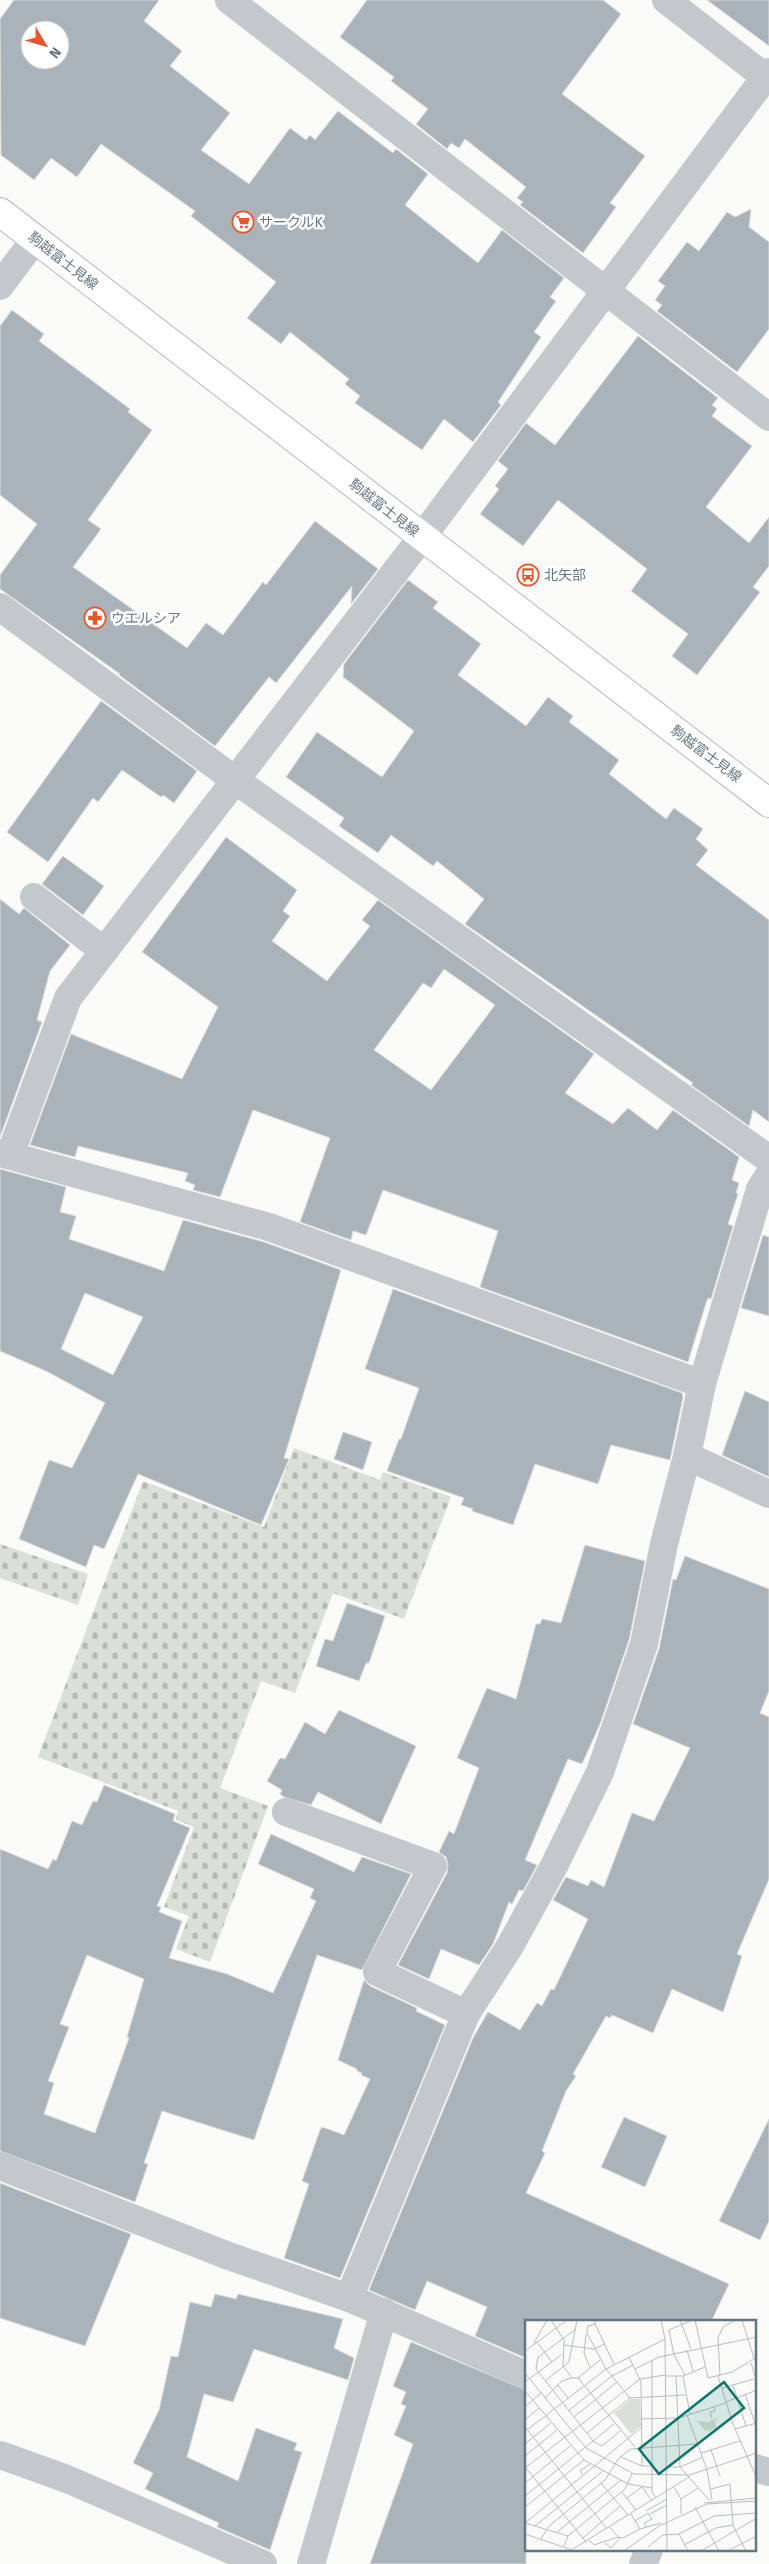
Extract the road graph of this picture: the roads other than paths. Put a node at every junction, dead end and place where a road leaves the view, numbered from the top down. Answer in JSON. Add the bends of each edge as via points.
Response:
{"nodes":[{"id":1,"x":666,"y":0,"type":"edge"},
{"id":2,"x":233,"y":1,"type":"edge"},
{"id":3,"x":768,"y":76,"type":"edge"},
{"id":4,"x":0,"y":212,"type":"edge"},
{"id":5,"x":35,"y":239,"type":"junction"},
{"id":6,"x":0,"y":286,"type":"edge"},
{"id":7,"x":605,"y":292,"type":"junction"},
{"id":8,"x":769,"y":417,"type":"edge"},
{"id":9,"x":422,"y":537,"type":"junction"},
{"id":10,"x":0,"y":607,"type":"edge"},
{"id":11,"x":235,"y":780,"type":"junction"},
{"id":12,"x":769,"y":803,"type":"edge"},
{"id":13,"x":34,"y":897,"type":"dead end"},
{"id":14,"x":104,"y":951,"type":"junction"},
{"id":15,"x":5,"y":1154,"type":"edge"},
{"id":16,"x":769,"y":1158,"type":"edge"},
{"id":17,"x":769,"y":1175,"type":"edge"},
{"id":18,"x":702,"y":1384,"type":"junction"},
{"id":19,"x":687,"y":1456,"type":"junction"},
{"id":20,"x":769,"y":1494,"type":"edge"},
{"id":21,"x":286,"y":1812,"type":"dead end"},
{"id":22,"x":466,"y":2014,"type":"junction"},
{"id":23,"x":0,"y":2166,"type":"edge"},
{"id":24,"x":349,"y":2298,"type":"junction"},
{"id":25,"x":384,"y":2312,"type":"junction"},
{"id":26,"x":525,"y":2374,"type":"edge"},
{"id":27,"x":0,"y":2455,"type":"edge"},
{"id":28,"x":756,"y":2468,"type":"edge"},
{"id":29,"x":769,"y":2472,"type":"edge"},
{"id":30,"x":648,"y":2552,"type":"edge"},
{"id":31,"x":263,"y":2564,"type":"edge"},
{"id":32,"x":311,"y":2564,"type":"edge"},
{"id":33,"x":643,"y":2564,"type":"edge"}],
"edges":[{"from":1,"to":3,"type":"street"},
{"from":2,"to":7,"type":"street"},
{"from":3,"to":7,"type":"street"},
{"from":4,"to":5,"type":"main road","name":"駒越富士見線"},
{"from":5,"to":6,"type":"street"},
{"from":5,"to":9,"type":"main road","name":"駒越富士見線"},
{"from":7,"to":8,"type":"street"},
{"from":7,"to":9,"type":"street"},
{"from":9,"to":11,"type":"street"},
{"from":9,"to":12,"type":"main road","name":"駒越富士見線"},
{"from":10,"to":11,"type":"street"},
{"from":11,"to":14,"type":"street"},
{"from":11,"to":16,"type":"street"},
{"from":13,"to":14,"type":"street"},
{"from":14,"to":15,"type":"street","via":[[68,998]]},
{"from":15,"to":18,"type":"street","via":[[269,1227]]},
{"from":17,"to":18,"type":"street","via":[[760,1189]]},
{"from":18,"to":19,"type":"street"},
{"from":19,"to":20,"type":"street"},
{"from":19,"to":22,"type":"street","via":[[664,1544],[644,1644],[600,1772],[510,1946]]},
{"from":21,"to":22,"type":"street","via":[[433,1866],[376,1972]]},
{"from":22,"to":24,"type":"street"},
{"from":23,"to":24,"type":"street","via":[[226,2255]]},
{"from":24,"to":25,"type":"street"},
{"from":25,"to":26,"type":"street"},
{"from":25,"to":32,"type":"street"},
{"from":27,"to":31,"type":"street","via":[[68,2479]]},
{"from":28,"to":29,"type":"street"},
{"from":30,"to":33,"type":"street"}]}
